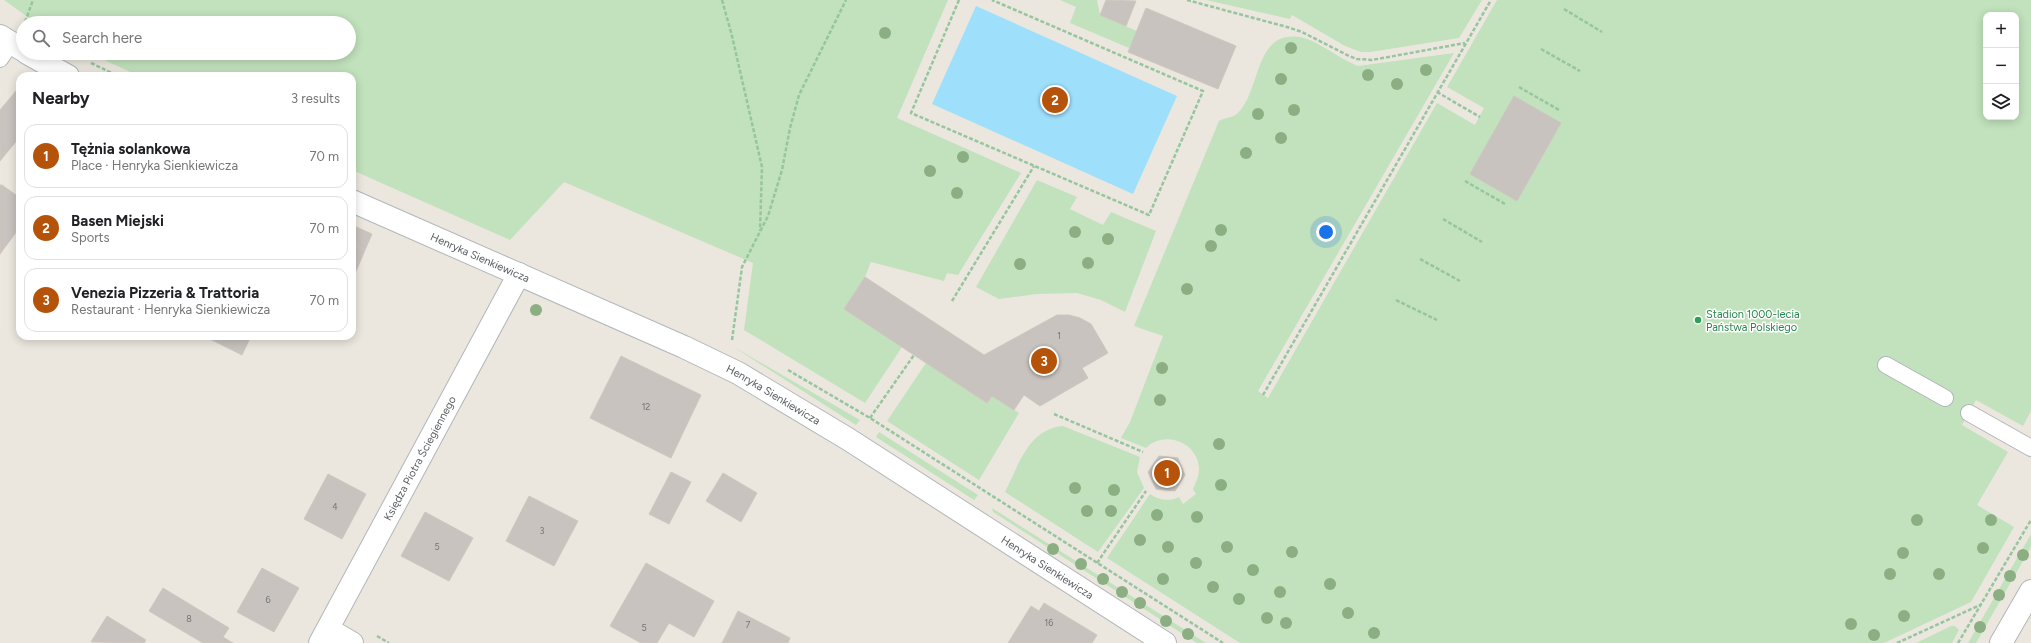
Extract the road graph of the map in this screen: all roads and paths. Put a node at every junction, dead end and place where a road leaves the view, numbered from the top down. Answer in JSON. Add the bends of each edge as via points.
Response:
{"nodes":[{"id":1,"x":33,"y":0,"type":"edge"},
{"id":2,"x":722,"y":0,"type":"edge"},
{"id":3,"x":846,"y":0,"type":"edge"},
{"id":4,"x":959,"y":0,"type":"edge"},
{"id":5,"x":992,"y":0,"type":"edge"},
{"id":6,"x":1187,"y":0,"type":"edge"},
{"id":7,"x":1491,"y":0,"type":"edge"},
{"id":8,"x":1564,"y":9,"type":"dead end"},
{"id":9,"x":27,"y":16,"type":"edge"},
{"id":10,"x":1602,"y":32,"type":"dead end"},
{"id":11,"x":1465,"y":43,"type":"junction"},
{"id":12,"x":1541,"y":49,"type":"dead end"},
{"id":13,"x":36,"y":60,"type":"edge"},
{"id":14,"x":1580,"y":71,"type":"dead end"},
{"id":15,"x":60,"y":72,"type":"edge"},
{"id":16,"x":1519,"y":87,"type":"dead end"},
{"id":17,"x":1437,"y":92,"type":"junction"},
{"id":18,"x":1559,"y":110,"type":"dead end"},
{"id":19,"x":1480,"y":117,"type":"dead end"},
{"id":20,"x":1034,"y":166,"type":"junction"},
{"id":21,"x":1465,"y":181,"type":"dead end"},
{"id":22,"x":356,"y":203,"type":"edge"},
{"id":23,"x":1505,"y":204,"type":"dead end"},
{"id":24,"x":1443,"y":219,"type":"dead end"},
{"id":25,"x":760,"y":233,"type":"junction"},
{"id":26,"x":1482,"y":242,"type":"dead end"},
{"id":27,"x":1420,"y":259,"type":"dead end"},
{"id":28,"x":519,"y":274,"type":"junction"},
{"id":29,"x":1460,"y":281,"type":"dead end"},
{"id":30,"x":1396,"y":300,"type":"dead end"},
{"id":31,"x":952,"y":301,"type":"dead end"},
{"id":32,"x":1438,"y":320,"type":"dead end"},
{"id":33,"x":732,"y":340,"type":"dead end"},
{"id":34,"x":914,"y":355,"type":"dead end"},
{"id":35,"x":1886,"y":365,"type":"dead end"},
{"id":36,"x":1263,"y":395,"type":"dead end"},
{"id":37,"x":1945,"y":398,"type":"dead end"},
{"id":38,"x":1969,"y":412,"type":"dead end"},
{"id":39,"x":1054,"y":414,"type":"dead end"},
{"id":40,"x":870,"y":418,"type":"dead end"},
{"id":41,"x":2031,"y":448,"type":"edge"},
{"id":42,"x":1143,"y":452,"type":"dead end"},
{"id":43,"x":1146,"y":491,"type":"dead end"},
{"id":44,"x":2031,"y":520,"type":"edge"},
{"id":45,"x":1098,"y":563,"type":"dead end"},
{"id":46,"x":2031,"y":591,"type":"edge"},
{"id":47,"x":1980,"y":605,"type":"junction"},
{"id":48,"x":372,"y":633,"type":"dead end"},
{"id":49,"x":324,"y":636,"type":"edge"},
{"id":50,"x":352,"y":643,"type":"edge"},
{"id":51,"x":389,"y":643,"type":"edge"},
{"id":52,"x":1165,"y":643,"type":"edge"},
{"id":53,"x":1897,"y":643,"type":"edge"},
{"id":54,"x":1958,"y":643,"type":"edge"},
{"id":55,"x":2001,"y":643,"type":"edge"}],
"edges":[{"from":1,"to":9,"type":"path"},
{"from":2,"to":25,"type":"path","via":[[762,167]]},
{"from":3,"to":25,"type":"path","via":[[800,95],[775,192]]},
{"from":4,"to":20,"type":"path","via":[[911,113]]},
{"from":5,"to":20,"type":"path","via":[[1203,91],[1149,215]]},
{"from":6,"to":11,"type":"path","via":[[1302,32],[1357,59],[1372,60]]},
{"from":7,"to":11,"type":"path"},
{"from":8,"to":10,"type":"path"},
{"from":11,"to":17,"type":"path"},
{"from":12,"to":14,"type":"path"},
{"from":13,"to":15,"type":"street"},
{"from":16,"to":18,"type":"path"},
{"from":17,"to":19,"type":"path"},
{"from":17,"to":36,"type":"path"},
{"from":20,"to":31,"type":"path"},
{"from":21,"to":23,"type":"path"},
{"from":22,"to":28,"type":"street","name":"Henryka Sienkiewicza"},
{"from":24,"to":26,"type":"path"},
{"from":25,"to":33,"type":"path","via":[[742,267]]},
{"from":27,"to":29,"type":"path"},
{"from":28,"to":49,"type":"street","name":"Księdza Piotra Ściegiennego"},
{"from":28,"to":52,"type":"street","name":"Henryka Sienkiewicza","via":[[738,373],[888,464]]},
{"from":30,"to":32,"type":"path"},
{"from":34,"to":40,"type":"path"},
{"from":35,"to":37,"type":"lane"},
{"from":38,"to":41,"type":"lane"},
{"from":39,"to":42,"type":"path"},
{"from":43,"to":45,"type":"path"},
{"from":44,"to":47,"type":"path"},
{"from":46,"to":55,"type":"street"},
{"from":47,"to":53,"type":"path"},
{"from":47,"to":54,"type":"path"},
{"from":48,"to":51,"type":"path"},
{"from":49,"to":50,"type":"street"}]}
